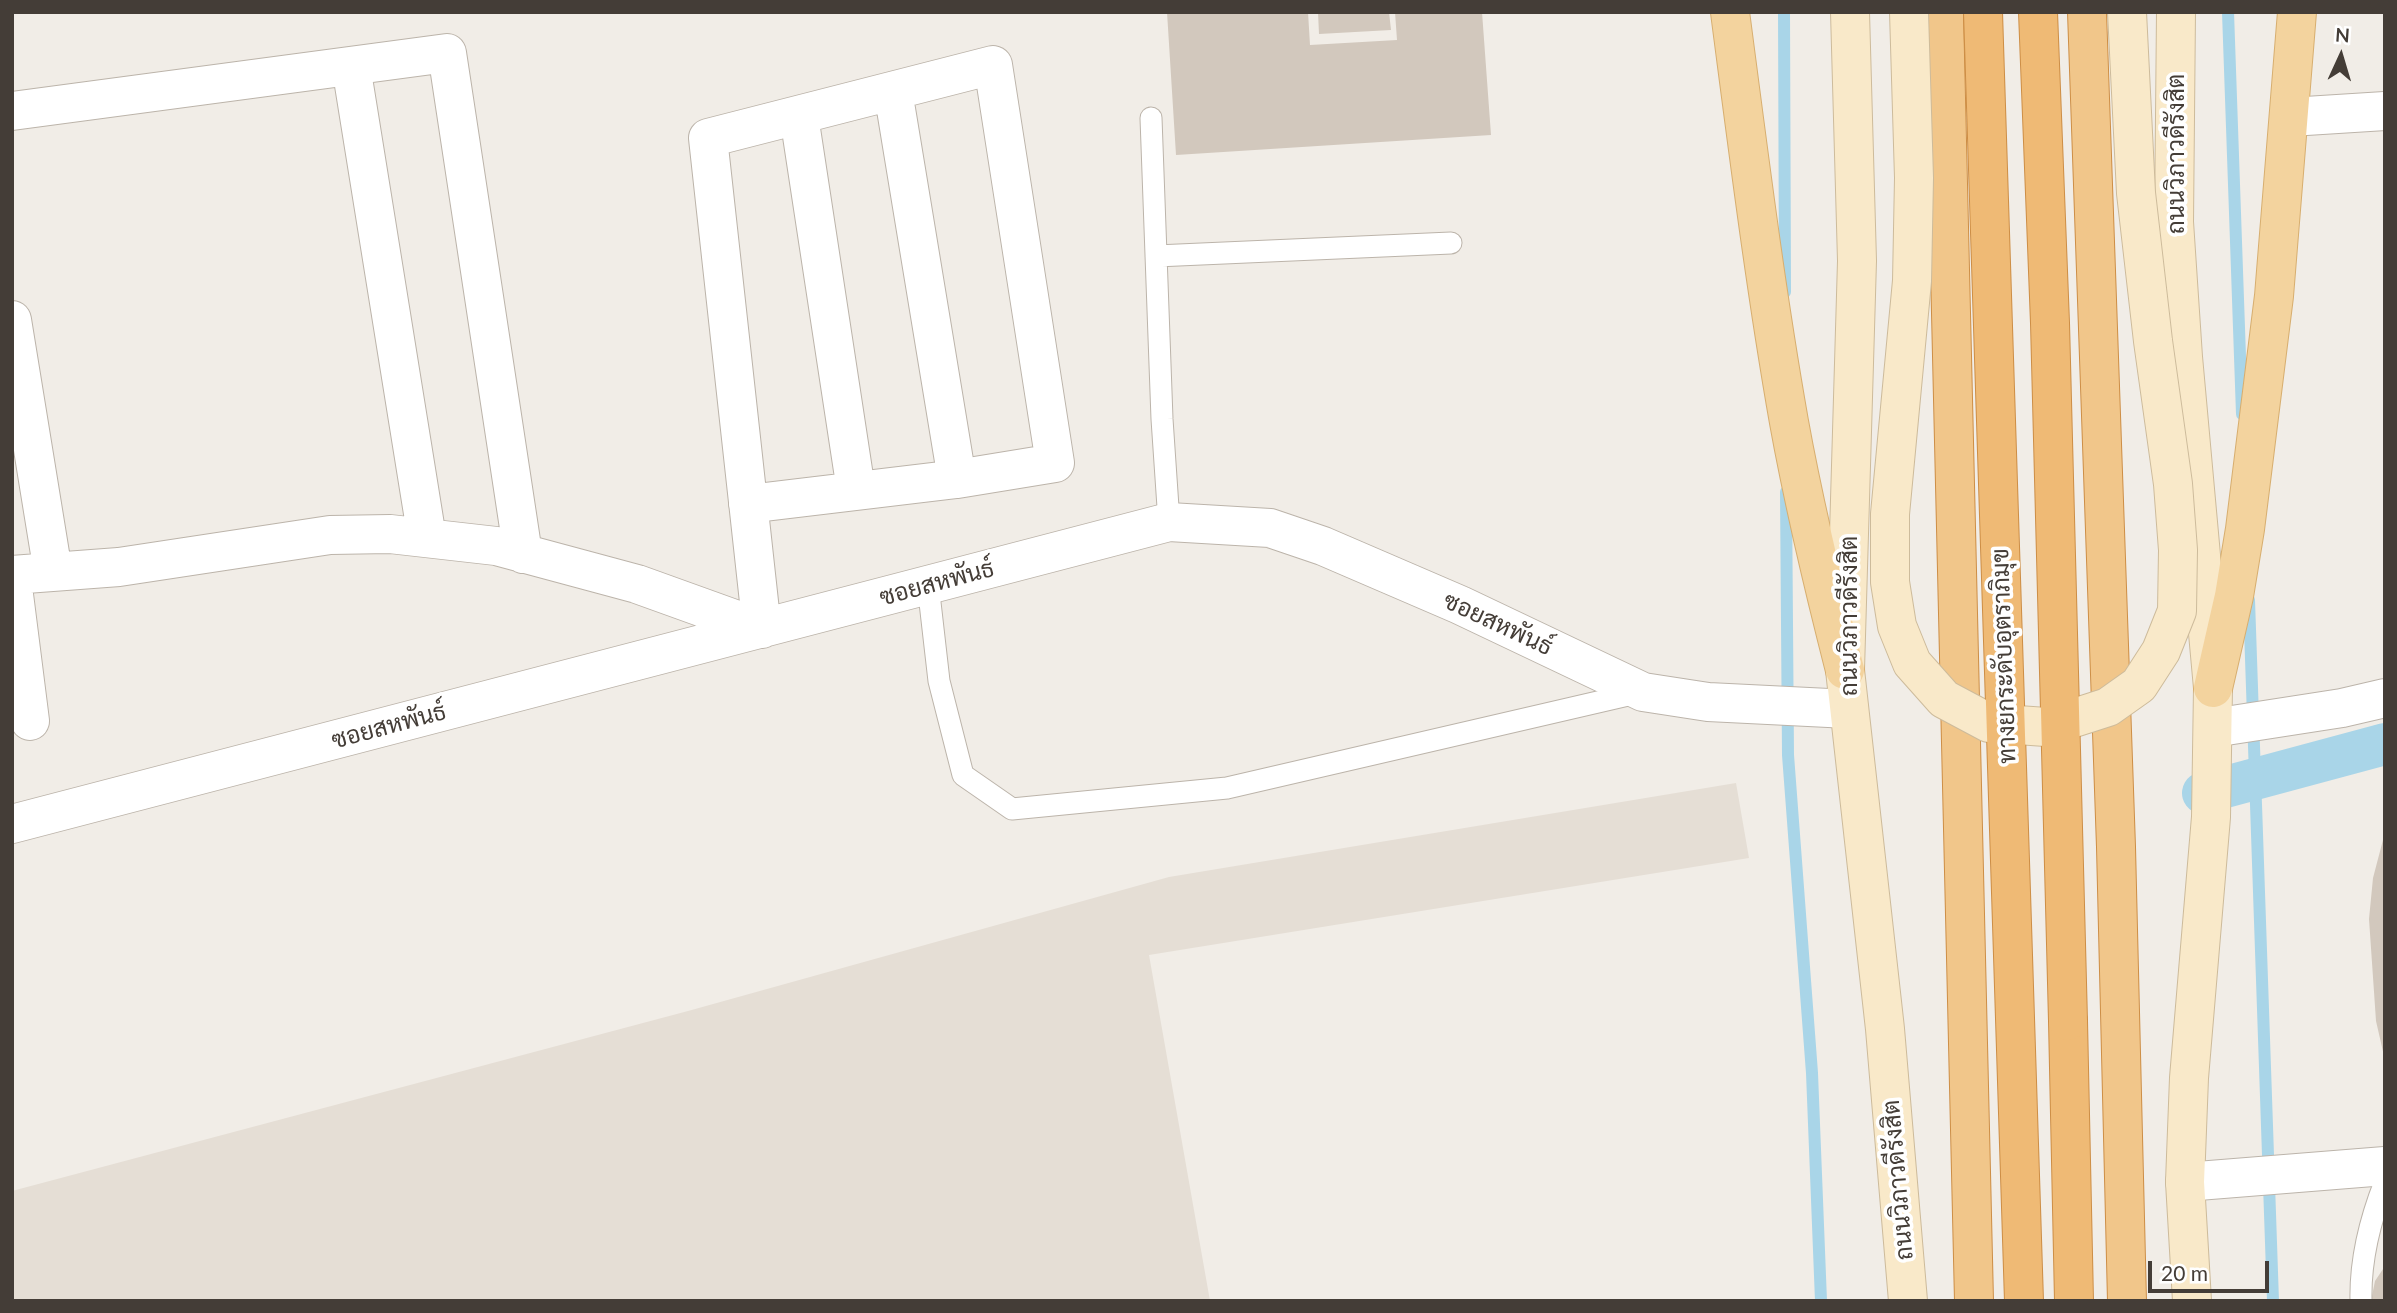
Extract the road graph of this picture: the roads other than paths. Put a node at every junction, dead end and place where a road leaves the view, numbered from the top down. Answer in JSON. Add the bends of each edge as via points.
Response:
{"nodes":[{"id":1,"x":1730,"y":12,"type":"edge"},
{"id":2,"x":1850,"y":12,"type":"edge"},
{"id":3,"x":1909,"y":12,"type":"edge"},
{"id":4,"x":1944,"y":12,"type":"edge"},
{"id":5,"x":1983,"y":12,"type":"edge"},
{"id":6,"x":2038,"y":12,"type":"edge"},
{"id":7,"x":2087,"y":12,"type":"edge"},
{"id":8,"x":2127,"y":12,"type":"edge"},
{"id":9,"x":2176,"y":12,"type":"edge"},
{"id":10,"x":2297,"y":12,"type":"edge"},
{"id":11,"x":351,"y":66,"type":"junction"},
{"id":12,"x":893,"y":91,"type":"junction"},
{"id":13,"x":12,"y":111,"type":"edge"},
{"id":14,"x":2385,"y":111,"type":"edge"},
{"id":15,"x":799,"y":116,"type":"junction"},
{"id":16,"x":2290,"y":117,"type":"junction"},
{"id":17,"x":1151,"y":118,"type":"dead end"},
{"id":18,"x":1451,"y":243,"type":"dead end"},
{"id":19,"x":1156,"y":256,"type":"junction"},
{"id":20,"x":12,"y":320,"type":"edge"},
{"id":21,"x":957,"y":479,"type":"junction"},
{"id":22,"x":856,"y":491,"type":"junction"},
{"id":23,"x":748,"y":504,"type":"junction"},
{"id":24,"x":1169,"y":522,"type":"junction"},
{"id":25,"x":427,"y":538,"type":"junction"},
{"id":26,"x":523,"y":554,"type":"junction"},
{"id":27,"x":53,"y":572,"type":"junction"},
{"id":28,"x":12,"y":577,"type":"edge"},
{"id":29,"x":928,"y":585,"type":"junction"},
{"id":30,"x":762,"y":629,"type":"junction"},
{"id":31,"x":1845,"y":670,"type":"junction"},
{"id":32,"x":2213,"y":688,"type":"junction"},
{"id":33,"x":1643,"y":692,"type":"junction"},
{"id":34,"x":2385,"y":698,"type":"edge"},
{"id":35,"x":1849,"y":709,"type":"junction"},
{"id":36,"x":30,"y":721,"type":"dead end"},
{"id":37,"x":2213,"y":728,"type":"junction"},
{"id":38,"x":12,"y":824,"type":"edge"},
{"id":39,"x":2385,"y":1166,"type":"edge"},
{"id":40,"x":2185,"y":1182,"type":"junction"},
{"id":41,"x":2385,"y":1182,"type":"edge"},
{"id":42,"x":1908,"y":1301,"type":"edge"},
{"id":43,"x":1974,"y":1301,"type":"edge"},
{"id":44,"x":2024,"y":1301,"type":"edge"},
{"id":45,"x":2074,"y":1301,"type":"edge"},
{"id":46,"x":2127,"y":1301,"type":"edge"},
{"id":47,"x":2192,"y":1301,"type":"edge"},
{"id":48,"x":2361,"y":1301,"type":"edge"}],
"edges":[{"from":1,"to":31,"type":"main road","via":[[1789,424]]},
{"from":2,"to":31,"type":"main road","name":"ถนนวิภาวดีรังสิต","via":[[1857,261]]},
{"from":3,"to":8,"type":"main road","bridge":true,"via":[[1912,281],[1890,514],[1890,582],[1897,626],[1912,663],[1944,699],[1989,723],[2046,727],[2108,707],[2139,685],[2161,651],[2176,611],[2173,484],[2136,193]]},
{"from":4,"to":43,"type":"highway"},
{"from":5,"to":44,"type":"highway","name":"ทางยกระดับอุตราภิมุข","bridge":true},
{"from":6,"to":45,"type":"highway","bridge":true},
{"from":7,"to":46,"type":"highway"},
{"from":9,"to":32,"type":"main road","name":"ถนนวิภาวดีรังสิต","via":[[2174,222]]},
{"from":10,"to":16,"type":"main road"},
{"from":11,"to":13,"type":"street"},
{"from":11,"to":25,"type":"street"},
{"from":11,"to":26,"type":"street","via":[[447,53]]},
{"from":12,"to":15,"type":"street"},
{"from":12,"to":21,"type":"street"},
{"from":12,"to":21,"type":"street","via":[[993,65],[1055,463]]},
{"from":14,"to":16,"type":"street"},
{"from":15,"to":22,"type":"street"},
{"from":15,"to":23,"type":"street","via":[[708,138]]},
{"from":16,"to":32,"type":"main road","via":[[2274,296],[2245,529]]},
{"from":17,"to":19,"type":"lane"},
{"from":18,"to":19,"type":"lane"},
{"from":19,"to":24,"type":"lane"},
{"from":20,"to":27,"type":"street"},
{"from":21,"to":22,"type":"street"},
{"from":22,"to":23,"type":"street"},
{"from":23,"to":30,"type":"street"},
{"from":24,"to":29,"type":"street","name":"ซอยสหพันธ์"},
{"from":24,"to":33,"type":"street","name":"ซอยสหพันธ์","via":[[1270,528],[1324,547],[1460,604]]},
{"from":25,"to":26,"type":"street"},
{"from":25,"to":27,"type":"street","via":[[330,535],[119,567]]},
{"from":26,"to":30,"type":"street","via":[[638,584]]},
{"from":27,"to":28,"type":"street"},
{"from":28,"to":36,"type":"street"},
{"from":29,"to":30,"type":"street","name":"ซอยสหพันธ์"},
{"from":29,"to":33,"type":"lane","via":[[939,681],[962,775],[1012,808],[1227,788]]},
{"from":30,"to":38,"type":"street","name":"ซอยสหพันธ์"},
{"from":31,"to":35,"type":"main road","name":"ถนนวิภาวดีรังสิต"},
{"from":32,"to":37,"type":"main road","name":"ถนนวิภาวดีรังสิต"},
{"from":33,"to":35,"type":"street","name":"ซอยสหพันธ์","via":[[1708,702]]},
{"from":34,"to":37,"type":"street"},
{"from":35,"to":42,"type":"main road","name":"ถนนวิภาวดีรังสิต","via":[[1885,1028]]},
{"from":37,"to":40,"type":"main road","name":"ถนนวิภาวดีรังสิต"},
{"from":39,"to":40,"type":"street"},
{"from":40,"to":47,"type":"main road","name":"ถนนวิภาวดีรังสิต"},
{"from":41,"to":48,"type":"lane","via":[[2363,1258]]}]}
